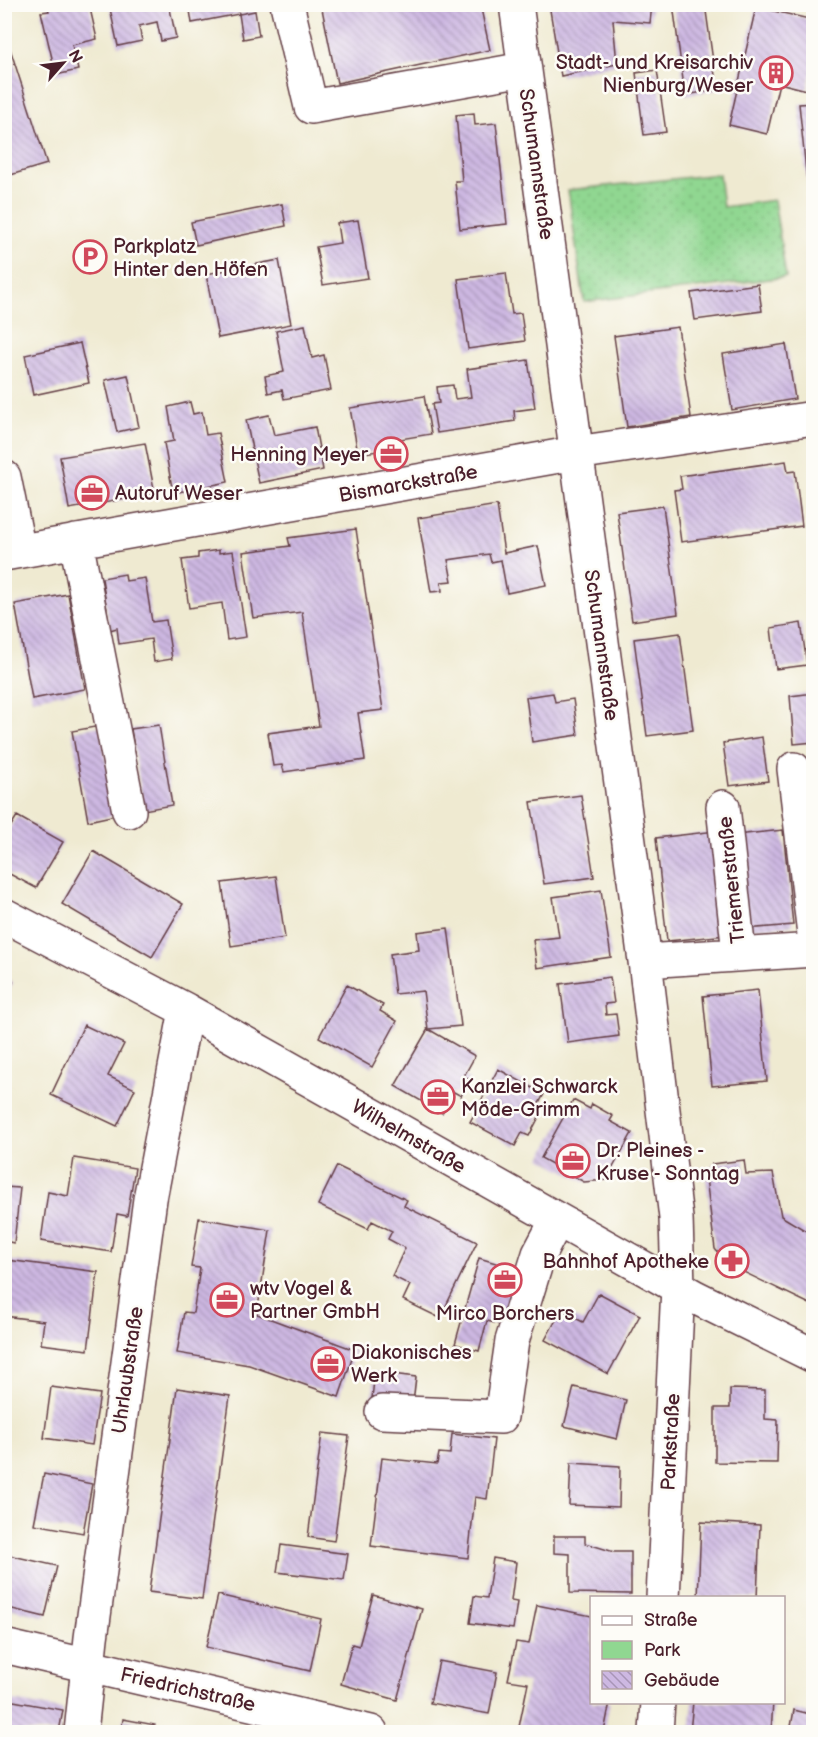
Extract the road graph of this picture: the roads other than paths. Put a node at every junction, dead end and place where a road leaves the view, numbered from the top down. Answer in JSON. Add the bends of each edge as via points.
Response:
{"nodes":[{"id":1,"x":287,"y":4,"type":"edge"},
{"id":2,"x":516,"y":4,"type":"edge"},
{"id":3,"x":525,"y":69,"type":"junction"},
{"id":4,"x":813,"y":418,"type":"edge"},
{"id":5,"x":576,"y":453,"type":"junction"},
{"id":6,"x":4,"y":477,"type":"edge"},
{"id":7,"x":76,"y":541,"type":"junction"},
{"id":8,"x":12,"y":552,"type":"edge"},
{"id":9,"x":794,"y":769,"type":"dead end"},
{"id":10,"x":723,"y":807,"type":"dead end"},
{"id":11,"x":129,"y":811,"type":"dead end"},
{"id":12,"x":4,"y":915,"type":"edge"},
{"id":13,"x":813,"y":934,"type":"edge"},
{"id":14,"x":813,"y":950,"type":"edge"},
{"id":15,"x":739,"y":954,"type":"junction"},
{"id":16,"x":645,"y":961,"type":"junction"},
{"id":17,"x":186,"y":1010,"type":"junction"},
{"id":18,"x":557,"y":1220,"type":"junction"},
{"id":19,"x":678,"y":1287,"type":"junction"},
{"id":20,"x":813,"y":1356,"type":"edge"},
{"id":21,"x":382,"y":1412,"type":"dead end"},
{"id":22,"x":663,"y":1596,"type":"edge"},
{"id":23,"x":4,"y":1646,"type":"edge"},
{"id":24,"x":88,"y":1675,"type":"junction"},
{"id":25,"x":658,"y":1704,"type":"edge"},
{"id":26,"x":81,"y":1732,"type":"edge"},
{"id":27,"x":371,"y":1732,"type":"edge"},
{"id":28,"x":656,"y":1732,"type":"edge"}],
"edges":[{"from":1,"to":3,"type":"street","via":[[311,108]]},
{"from":2,"to":3,"type":"street","name":"Schumannstraße"},
{"from":3,"to":5,"type":"street","name":"Schumannstraße"},
{"from":4,"to":5,"type":"street","name":"Bismarckstraße"},
{"from":5,"to":7,"type":"street","name":"Bismarckstraße"},
{"from":5,"to":16,"type":"street","name":"Schumannstraße"},
{"from":6,"to":8,"type":"street"},
{"from":7,"to":8,"type":"street","name":"Bismarckstraße"},
{"from":7,"to":11,"type":"street"},
{"from":9,"to":13,"type":"street"},
{"from":10,"to":15,"type":"street","name":"Triemerstraße"},
{"from":12,"to":17,"type":"street","name":"Wilhelmstraße"},
{"from":14,"to":15,"type":"street","name":"Triemerstraße"},
{"from":15,"to":16,"type":"street","name":"Triemerstraße"},
{"from":16,"to":19,"type":"street","name":"Schumannstraße","via":[[676,1218]]},
{"from":17,"to":18,"type":"street","name":"Wilhelmstraße"},
{"from":17,"to":24,"type":"street","name":"Uhrlaubstraße","via":[[150,1199]]},
{"from":18,"to":19,"type":"street","name":"Wilhelmstraße"},
{"from":18,"to":21,"type":"street","via":[[539,1254],[512,1341],[501,1417]]},
{"from":19,"to":20,"type":"street","name":"Wilhelmstraße"},
{"from":19,"to":22,"type":"street","name":"Parkstraße"},
{"from":23,"to":24,"type":"street","name":"Friedrichstraße"},
{"from":24,"to":26,"type":"street","name":"Uhrlaubstraße"},
{"from":24,"to":27,"type":"street","name":"Friedrichstraße"},
{"from":25,"to":28,"type":"street"}]}
